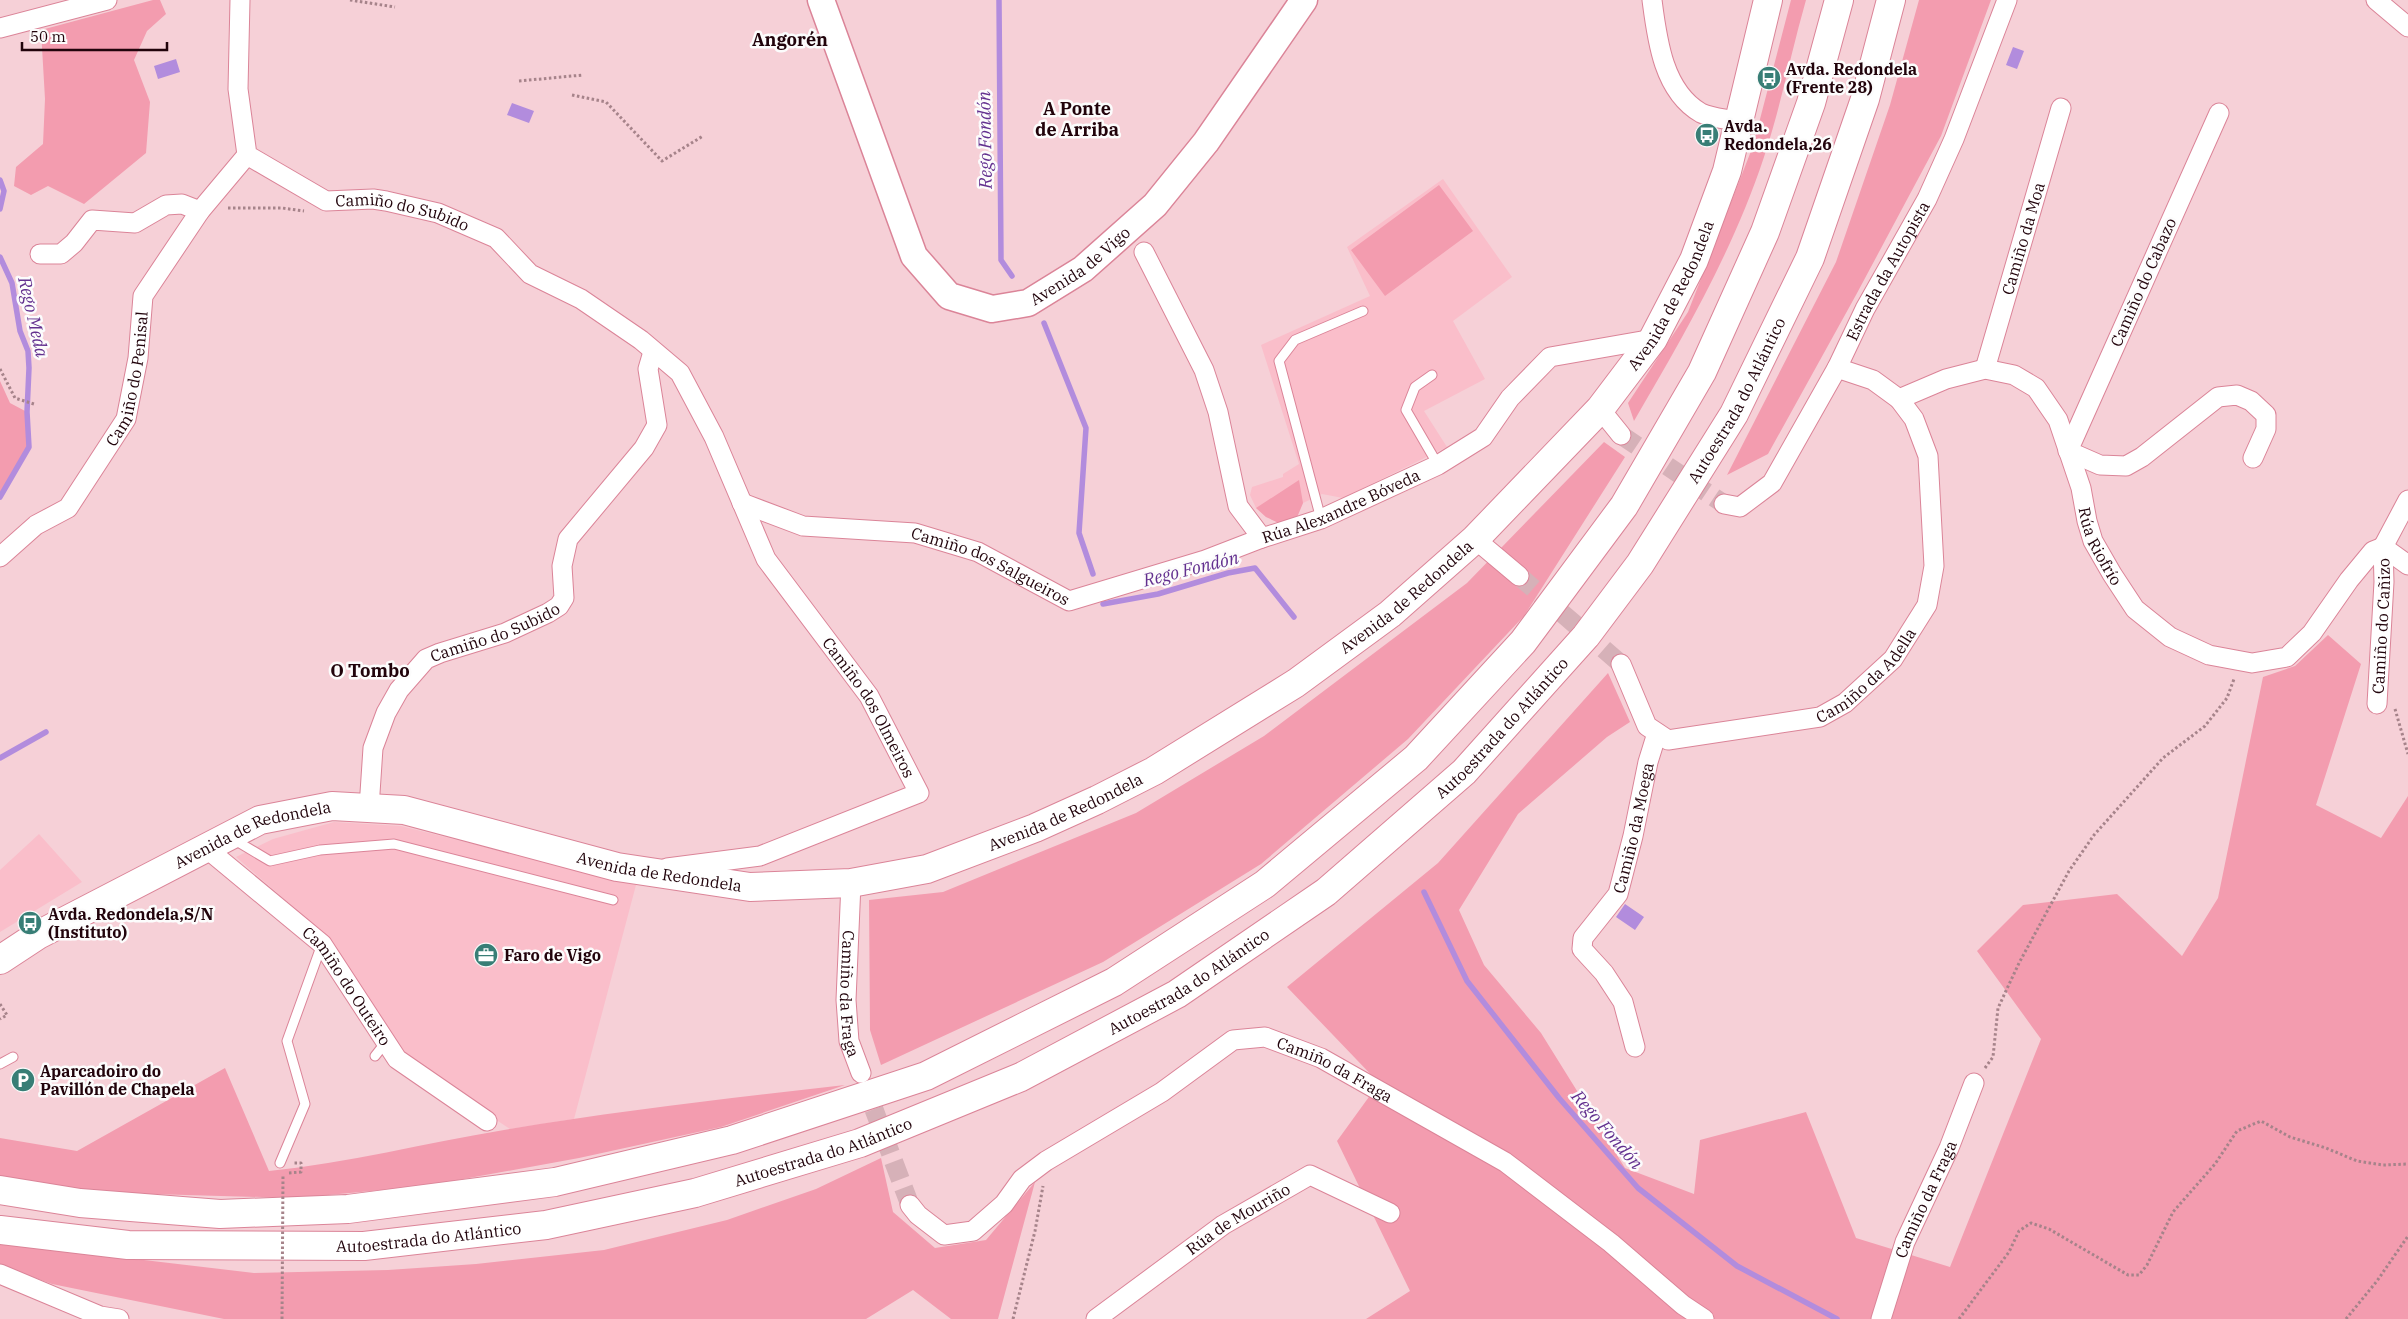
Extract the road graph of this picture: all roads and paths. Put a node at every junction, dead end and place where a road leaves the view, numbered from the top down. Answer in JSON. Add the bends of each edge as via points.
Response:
{"nodes":[{"id":1,"x":107,"y":0,"type":"edge"},
{"id":2,"x":240,"y":0,"type":"edge"},
{"id":3,"x":350,"y":0,"type":"edge"},
{"id":4,"x":820,"y":0,"type":"edge"},
{"id":5,"x":1304,"y":0,"type":"edge"},
{"id":6,"x":1652,"y":0,"type":"edge"},
{"id":7,"x":1768,"y":0,"type":"edge"},
{"id":8,"x":1839,"y":0,"type":"edge"},
{"id":9,"x":1891,"y":0,"type":"edge"},
{"id":10,"x":2007,"y":0,"type":"edge"},
{"id":11,"x":2376,"y":0,"type":"edge"},
{"id":12,"x":395,"y":7,"type":"dead end"},
{"id":13,"x":2408,"y":27,"type":"edge"},
{"id":14,"x":0,"y":28,"type":"edge"},
{"id":15,"x":583,"y":75,"type":"dead end"},
{"id":16,"x":518,"y":80,"type":"dead end"},
{"id":17,"x":572,"y":95,"type":"dead end"},
{"id":18,"x":2061,"y":108,"type":"dead end"},
{"id":19,"x":2219,"y":113,"type":"dead end"},
{"id":20,"x":1739,"y":122,"type":"junction"},
{"id":21,"x":703,"y":136,"type":"dead end"},
{"id":22,"x":247,"y":154,"type":"junction"},
{"id":23,"x":222,"y":209,"type":"dead end"},
{"id":24,"x":200,"y":211,"type":"junction"},
{"id":25,"x":303,"y":211,"type":"dead end"},
{"id":26,"x":1144,"y":252,"type":"dead end"},
{"id":27,"x":40,"y":254,"type":"dead end"},
{"id":28,"x":1363,"y":312,"type":"dead end"},
{"id":29,"x":1653,"y":339,"type":"junction"},
{"id":30,"x":653,"y":352,"type":"junction"},
{"id":31,"x":1838,"y":368,"type":"junction"},
{"id":32,"x":0,"y":369,"type":"edge"},
{"id":33,"x":1985,"y":370,"type":"junction"},
{"id":34,"x":680,"y":373,"type":"joint"},
{"id":35,"x":1432,"y":376,"type":"dead end"},
{"id":36,"x":1900,"y":399,"type":"junction"},
{"id":37,"x":32,"y":403,"type":"dead end"},
{"id":38,"x":1600,"y":409,"type":"junction"},
{"id":39,"x":1621,"y":435,"type":"tunnel mouth"},
{"id":40,"x":2068,"y":451,"type":"junction"},
{"id":41,"x":2253,"y":458,"type":"dead end"},
{"id":42,"x":1438,"y":466,"type":"junction"},
{"id":43,"x":2408,"y":500,"type":"edge"},
{"id":44,"x":742,"y":503,"type":"junction"},
{"id":45,"x":1724,"y":504,"type":"tunnel mouth"},
{"id":46,"x":1321,"y":519,"type":"junction"},
{"id":47,"x":1262,"y":538,"type":"junction"},
{"id":48,"x":1474,"y":539,"type":"junction"},
{"id":49,"x":2383,"y":547,"type":"junction"},
{"id":50,"x":0,"y":557,"type":"edge"},
{"id":51,"x":2408,"y":565,"type":"edge"},
{"id":52,"x":1519,"y":576,"type":"tunnel mouth"},
{"id":53,"x":2241,"y":661,"type":"junction"},
{"id":54,"x":1621,"y":664,"type":"tunnel mouth"},
{"id":55,"x":2376,"y":704,"type":"dead end"},
{"id":56,"x":1658,"y":733,"type":"junction"},
{"id":57,"x":369,"y":808,"type":"junction"},
{"id":58,"x":217,"y":842,"type":"junction"},
{"id":59,"x":647,"y":872,"type":"junction"},
{"id":60,"x":850,"y":883,"type":"junction"},
{"id":61,"x":613,"y":900,"type":"dead end"},
{"id":62,"x":322,"y":944,"type":"junction"},
{"id":63,"x":0,"y":960,"type":"edge"},
{"id":64,"x":0,"y":1004,"type":"edge"},
{"id":65,"x":0,"y":1019,"type":"edge"},
{"id":66,"x":1635,"y":1047,"type":"dead end"},
{"id":67,"x":13,"y":1057,"type":"dead end"},
{"id":68,"x":0,"y":1064,"type":"edge"},
{"id":69,"x":860,"y":1073,"type":"tunnel mouth"},
{"id":70,"x":1974,"y":1083,"type":"joint"},
{"id":71,"x":487,"y":1121,"type":"dead end"},
{"id":72,"x":1046,"y":1161,"type":"junction"},
{"id":73,"x":280,"y":1163,"type":"dead end"},
{"id":74,"x":2408,"y":1164,"type":"edge"},
{"id":75,"x":283,"y":1174,"type":"dead end"},
{"id":76,"x":0,"y":1190,"type":"edge"},
{"id":77,"x":910,"y":1205,"type":"tunnel mouth"},
{"id":78,"x":1390,"y":1213,"type":"dead end"},
{"id":79,"x":0,"y":1230,"type":"edge"},
{"id":80,"x":2408,"y":1236,"type":"edge"},
{"id":81,"x":2,"y":1277,"type":"edge"},
{"id":82,"x":119,"y":1319,"type":"edge"},
{"id":83,"x":282,"y":1319,"type":"edge"},
{"id":84,"x":1013,"y":1319,"type":"edge"},
{"id":85,"x":1096,"y":1319,"type":"edge"},
{"id":86,"x":1704,"y":1319,"type":"edge"},
{"id":87,"x":1881,"y":1319,"type":"edge"},
{"id":88,"x":1959,"y":1319,"type":"edge"},
{"id":89,"x":2346,"y":1319,"type":"edge"}],
"edges":[{"from":1,"to":14,"type":"street"},
{"from":2,"to":22,"type":"street","via":[[238,89]]},
{"from":3,"to":12,"type":"path"},
{"from":4,"to":5,"type":"main road","name":"Avenida de Vigo","via":[[914,256],[949,296],[992,309],[1028,303],[1083,269],[1155,205],[1206,142]]},
{"from":6,"to":20,"type":"street","via":[[1657,43],[1675,89],[1702,113]]},
{"from":7,"to":20,"type":"highway","name":"Avenida de Redondela"},
{"from":8,"to":76,"type":"highway","via":[[1811,103],[1764,232],[1702,372],[1624,506],[1523,642],[1416,758],[1265,884],[1114,982],[926,1076],[732,1140],[555,1182],[348,1209],[220,1214],[80,1203]]},
{"from":9,"to":79,"type":"highway","name":"Autoestrada do Atlántico","via":[[1865,99],[1810,258],[1734,414],[1640,564],[1586,636],[1464,772],[1326,892],[1177,994],[1021,1077],[860,1143],[695,1193],[546,1225],[364,1246],[128,1245]]},
{"from":10,"to":31,"type":"street","name":"Estrada da Autopista","via":[[1927,199],[1865,309]]},
{"from":11,"to":13,"type":"street"},
{"from":15,"to":16,"type":"path"},
{"from":17,"to":21,"type":"path","via":[[606,102],[662,161]]},
{"from":18,"to":33,"type":"street","name":"Camiño da Moa"},
{"from":19,"to":40,"type":"street","name":"Camiño do Cabazo"},
{"from":20,"to":29,"type":"highway","name":"Avenida de Redondela","via":[[1727,171],[1694,260]]},
{"from":22,"to":24,"type":"street","name":"Camiño do Penisal"},
{"from":22,"to":30,"type":"street","name":"Camiño do Subido","via":[[326,201],[373,199],[394,203],[438,213],[496,238],[530,274],[581,299],[641,340]]},
{"from":23,"to":25,"type":"path"},
{"from":24,"to":27,"type":"street","via":[[182,204],[166,206],[135,223],[92,220],[61,254]]},
{"from":24,"to":50,"type":"street","name":"Camiño do Penisal","via":[[143,296],[138,358],[126,419],[68,508],[36,525]]},
{"from":26,"to":47,"type":"street","name":"Rúa Alexandre Bóveda","via":[[1204,370],[1218,412],[1238,506]]},
{"from":28,"to":46,"type":"lane","via":[[1295,340],[1279,361]]},
{"from":29,"to":38,"type":"highway","name":"Avenida de Redondela"},
{"from":29,"to":42,"type":"street","name":"Rúa Alexandre Bóveda","via":[[1550,357],[1510,398],[1483,437]]},
{"from":30,"to":34,"type":"street","name":"Camiño do Subido"},
{"from":30,"to":57,"type":"street","name":"Camiño do Subido","via":[[648,370],[657,425],[644,448],[568,539],[562,566],[564,598],[548,613],[505,633],[426,659],[398,690],[386,713],[373,748]]},
{"from":31,"to":36,"type":"street","via":[[1872,380]]},
{"from":31,"to":45,"type":"street","name":"Estrada da Autopista","via":[[1772,483],[1740,507]]},
{"from":32,"to":37,"type":"path","via":[[14,398]]},
{"from":33,"to":36,"type":"street","name":"Rúa Riofrío","via":[[1946,379]]},
{"from":33,"to":40,"type":"street","name":"Rúa Riofrío","via":[[2014,375],[2036,388],[2058,420]]},
{"from":34,"to":44,"type":"street","name":"Camiño dos Olmeiros","via":[[714,438]]},
{"from":35,"to":42,"type":"lane","via":[[1415,387],[1406,410]]},
{"from":36,"to":56,"type":"street","name":"Camiño da Adella","via":[[1914,419],[1928,456],[1934,566],[1927,605],[1893,659],[1845,703],[1820,717],[1668,740]]},
{"from":38,"to":39,"type":"street"},
{"from":38,"to":48,"type":"highway","name":"Avenida de Redondela"},
{"from":40,"to":41,"type":"street","via":[[2100,465],[2126,466],[2142,458],[2218,397],[2236,395],[2251,400],[2266,416],[2266,429]]},
{"from":40,"to":53,"type":"street","name":"Rúa Riofrío","via":[[2081,488],[2093,541],[2135,609],[2170,637],[2209,655]]},
{"from":42,"to":46,"type":"street","name":"Rúa Alexandre Bóveda"},
{"from":43,"to":49,"type":"street"},
{"from":44,"to":47,"type":"street","name":"Camiño dos Salgueiros","via":[[803,526],[915,533],[978,552],[1069,601],[1205,560]]},
{"from":44,"to":59,"type":"street","name":"Camiño dos Olmeiros","via":[[766,559],[869,696],[919,793],[760,856]]},
{"from":46,"to":47,"type":"street","name":"Rúa Alexandre Bóveda"},
{"from":48,"to":52,"type":"street"},
{"from":48,"to":60,"type":"highway","name":"Avenida de Redondela","via":[[1390,614],[1296,683],[1154,771],[1035,828],[927,869]]},
{"from":49,"to":51,"type":"street"},
{"from":49,"to":53,"type":"street","name":"Rúa Riofrío","via":[[2373,551],[2312,633],[2287,657],[2252,663]]},
{"from":49,"to":55,"type":"street","name":"Camiño do Cañizo","via":[[2384,582]]},
{"from":53,"to":70,"type":"path","via":[[2227,698],[2205,726],[2163,758],[2094,835],[2069,871],[1998,1008],[1993,1057]]},
{"from":54,"to":56,"type":"street","via":[[1647,726]]},
{"from":56,"to":66,"type":"street","name":"Camiño da Moega","via":[[1648,762],[1618,894],[1583,938],[1582,949],[1624,1002]]},
{"from":57,"to":58,"type":"highway","name":"Avenida de Redondela","via":[[332,806],[260,820]]},
{"from":57,"to":59,"type":"highway","name":"Avenida de Redondela","via":[[404,810],[617,867]]},
{"from":58,"to":61,"type":"lane","via":[[270,861],[320,850],[394,844]]},
{"from":58,"to":62,"type":"street","name":"Camiño do Outeiro"},
{"from":58,"to":63,"type":"highway","name":"Avenida de Redondela","via":[[38,935]]},
{"from":59,"to":60,"type":"highway","name":"Avenida de Redondela","via":[[750,887]]},
{"from":60,"to":69,"type":"street","name":"Camiño da Fraga","via":[[846,1000],[849,1041]]},
{"from":62,"to":71,"type":"street","name":"Camiño do Outeiro","via":[[380,1049]]},
{"from":62,"to":73,"type":"lane","via":[[287,1041],[305,1104]]},
{"from":64,"to":65,"type":"path","via":[[7,1015]]},
{"from":67,"to":68,"type":"lane"},
{"from":70,"to":87,"type":"street","name":"Camiño da Fraga","via":[[1949,1148],[1905,1242]]},
{"from":72,"to":77,"type":"street","name":"Camiño da Fraga","via":[[1022,1179],[1004,1204],[973,1231],[944,1235],[918,1216]]},
{"from":72,"to":84,"type":"path","via":[[1035,1231]]},
{"from":72,"to":86,"type":"street","name":"Camiño da Fraga","via":[[1162,1092],[1233,1040],[1266,1036],[1320,1058],[1505,1162],[1611,1242]]},
{"from":74,"to":88,"type":"path","via":[[2357,1161],[2290,1137],[2261,1121],[2237,1131],[2215,1164],[2173,1212],[2139,1275],[2128,1275],[2050,1229],[2031,1223],[2019,1231],[2009,1252]]},
{"from":75,"to":83,"type":"path","bridge":true},
{"from":78,"to":85,"type":"street","name":"Rúa de Mouriño","via":[[1310,1175],[1223,1225]]},
{"from":80,"to":89,"type":"path"},
{"from":81,"to":82,"type":"street","via":[[100,1316]]}]}
